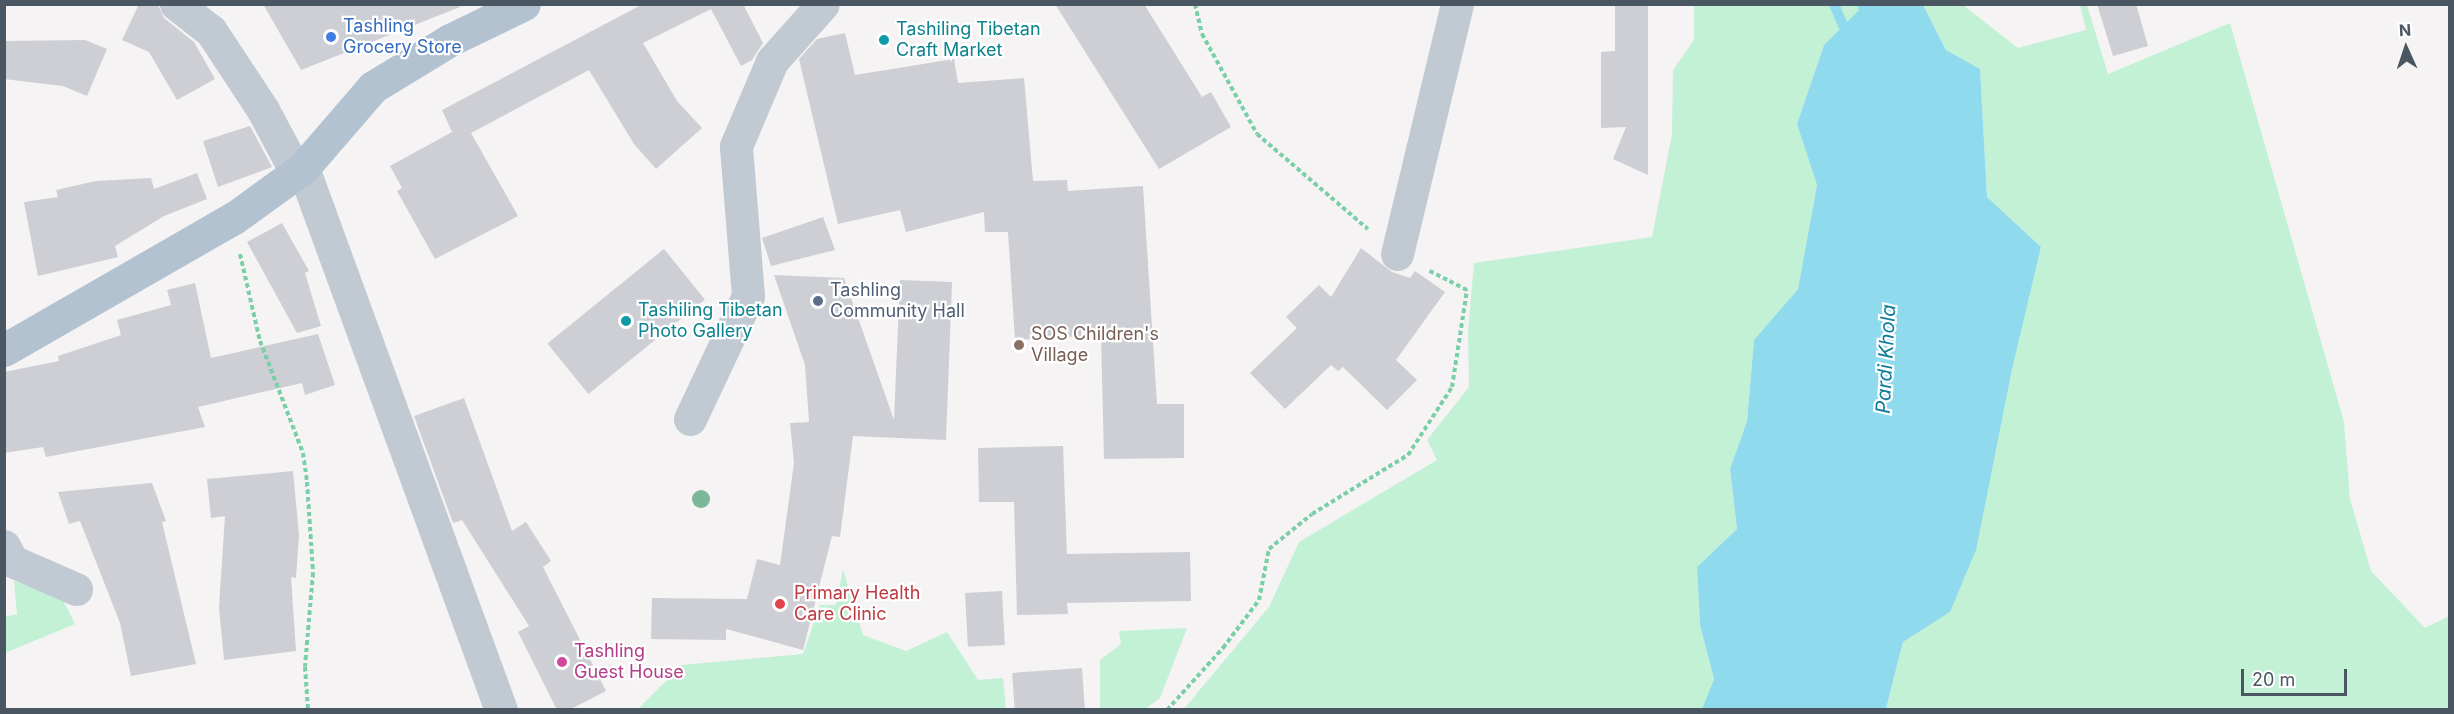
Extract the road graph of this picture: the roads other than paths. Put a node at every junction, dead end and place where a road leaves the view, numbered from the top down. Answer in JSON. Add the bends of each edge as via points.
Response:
{"nodes":[{"id":1,"x":176,"y":4,"type":"edge"},
{"id":2,"x":524,"y":4,"type":"edge"},
{"id":3,"x":823,"y":4,"type":"edge"},
{"id":4,"x":1457,"y":4,"type":"edge"},
{"id":5,"x":300,"y":170,"type":"junction"},
{"id":6,"x":1397,"y":254,"type":"road end"},
{"id":7,"x":4,"y":350,"type":"edge"},
{"id":8,"x":690,"y":419,"type":"dead end"},
{"id":9,"x":4,"y":546,"type":"edge"},
{"id":10,"x":76,"y":589,"type":"dead end"},
{"id":11,"x":501,"y":710,"type":"edge"}],
"edges":[{"from":1,"to":5,"type":"street","via":[[211,31]]},
{"from":2,"to":5,"type":"main road","via":[[450,40],[373,87]]},
{"from":3,"to":8,"type":"street","via":[[772,61],[736,146],[748,296]]},
{"from":4,"to":6,"type":"street"},
{"from":5,"to":7,"type":"main road","via":[[234,218]]},
{"from":5,"to":11,"type":"street"},
{"from":9,"to":10,"type":"street","via":[[12,561]]}]}
